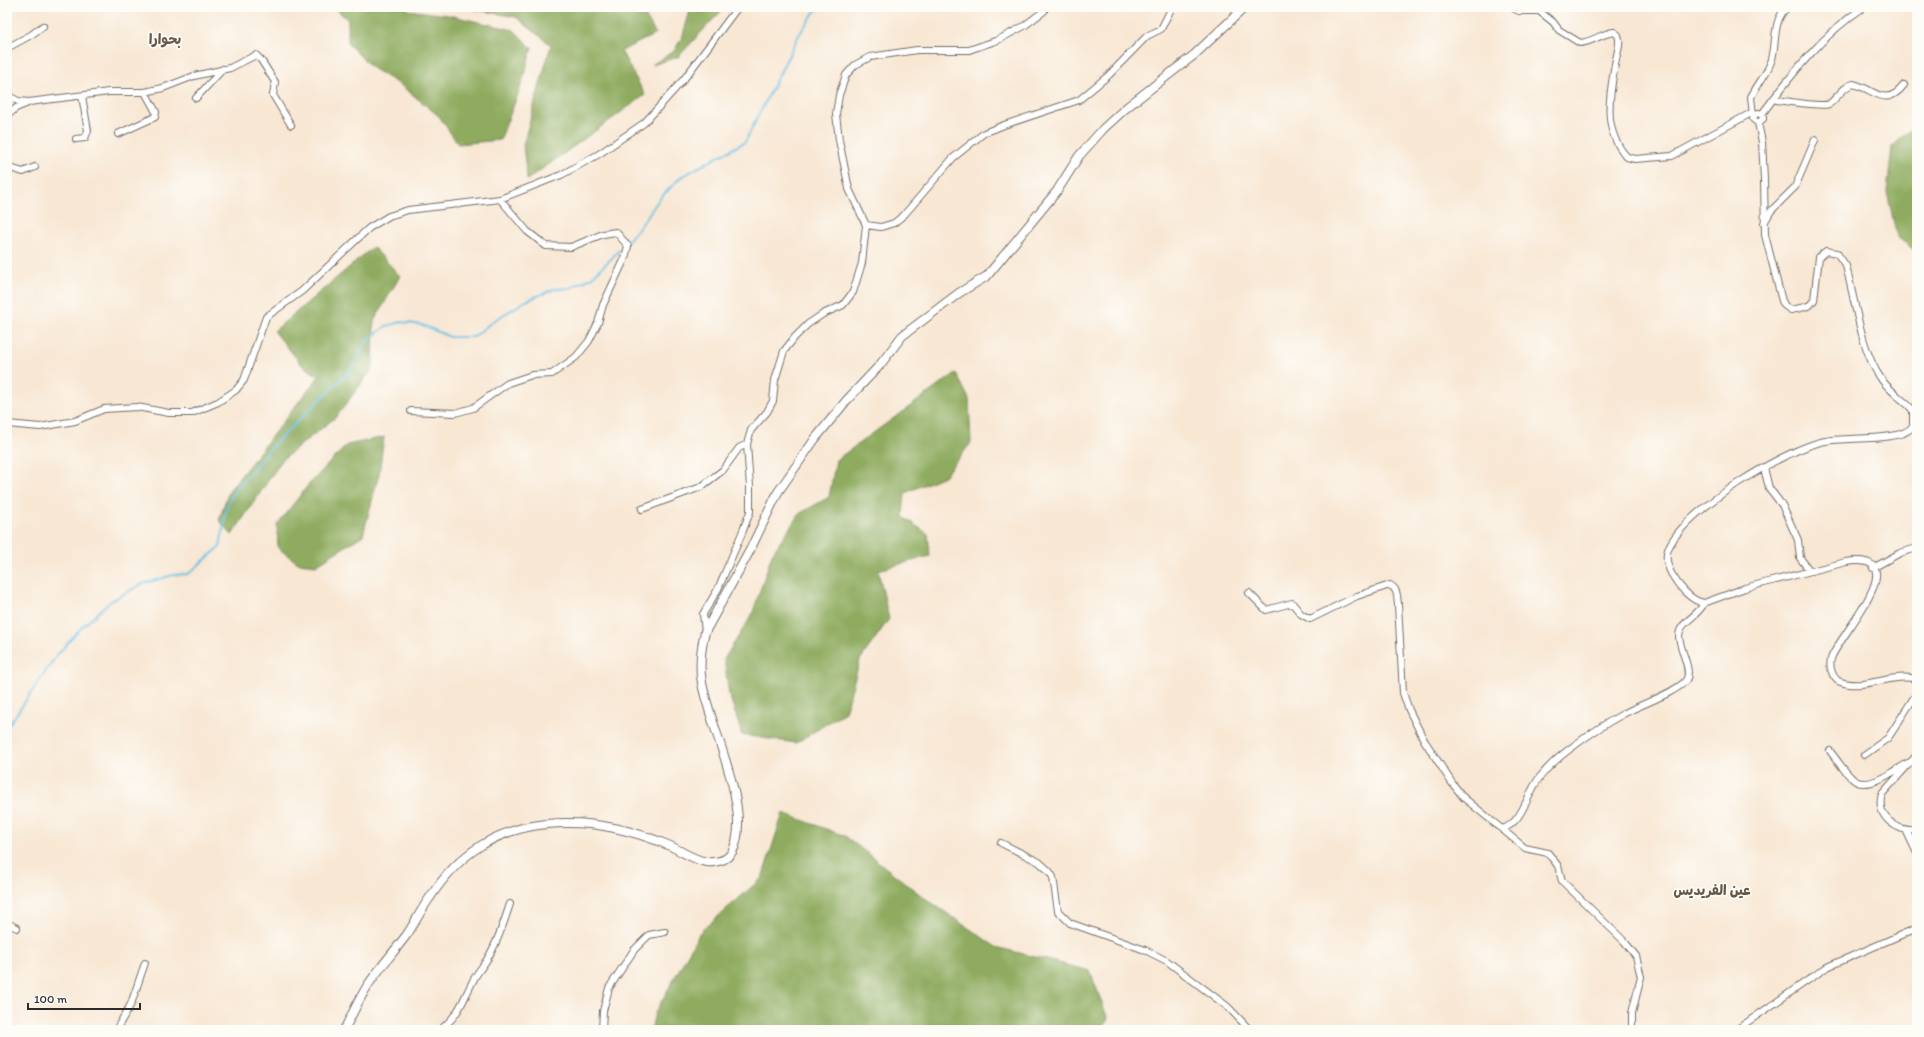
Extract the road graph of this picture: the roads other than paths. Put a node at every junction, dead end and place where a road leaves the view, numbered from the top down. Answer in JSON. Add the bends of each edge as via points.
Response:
{"nodes":[{"id":1,"x":738,"y":7,"type":"edge"},
{"id":2,"x":1045,"y":7,"type":"edge"},
{"id":3,"x":1172,"y":7,"type":"edge"},
{"id":4,"x":1245,"y":7,"type":"edge"},
{"id":5,"x":1511,"y":7,"type":"edge"},
{"id":6,"x":1788,"y":7,"type":"edge"},
{"id":7,"x":1864,"y":7,"type":"edge"},
{"id":8,"x":1541,"y":9,"type":"edge"},
{"id":9,"x":43,"y":26,"type":"dead end"},
{"id":10,"x":7,"y":48,"type":"edge"},
{"id":11,"x":223,"y":69,"type":"junction"},
{"id":12,"x":1904,"y":85,"type":"dead end"},
{"id":13,"x":145,"y":92,"type":"junction"},
{"id":14,"x":7,"y":95,"type":"edge"},
{"id":15,"x":82,"y":96,"type":"junction"},
{"id":16,"x":196,"y":98,"type":"dead end"},
{"id":17,"x":1773,"y":99,"type":"junction"},
{"id":18,"x":29,"y":102,"type":"junction"},
{"id":19,"x":1753,"y":114,"type":"junction"},
{"id":20,"x":1762,"y":114,"type":"junction"},
{"id":21,"x":7,"y":116,"type":"edge"},
{"id":22,"x":1758,"y":123,"type":"junction"},
{"id":23,"x":291,"y":125,"type":"dead end"},
{"id":24,"x":118,"y":134,"type":"dead end"},
{"id":25,"x":76,"y":139,"type":"dead end"},
{"id":26,"x":1815,"y":140,"type":"dead end"},
{"id":27,"x":7,"y":167,"type":"edge"},
{"id":28,"x":35,"y":167,"type":"dead end"},
{"id":29,"x":500,"y":199,"type":"junction"},
{"id":30,"x":1764,"y":223,"type":"junction"},
{"id":31,"x":866,"y":225,"type":"junction"},
{"id":32,"x":410,"y":410,"type":"dead end"},
{"id":33,"x":7,"y":424,"type":"edge"},
{"id":34,"x":747,"y":444,"type":"junction"},
{"id":35,"x":1764,"y":468,"type":"junction"},
{"id":36,"x":642,"y":509,"type":"dead end"},
{"id":37,"x":1917,"y":548,"type":"edge"},
{"id":38,"x":1874,"y":568,"type":"junction"},
{"id":39,"x":1810,"y":572,"type":"junction"},
{"id":40,"x":1249,"y":593,"type":"dead end"},
{"id":41,"x":1704,"y":603,"type":"junction"},
{"id":42,"x":705,"y":632,"type":"junction"},
{"id":43,"x":1917,"y":679,"type":"edge"},
{"id":44,"x":1917,"y":693,"type":"edge"},
{"id":45,"x":1830,"y":751,"type":"dead end"},
{"id":46,"x":1864,"y":755,"type":"dead end"},
{"id":47,"x":1915,"y":758,"type":"edge"},
{"id":48,"x":1502,"y":829,"type":"junction"},
{"id":49,"x":1906,"y":830,"type":"junction"},
{"id":50,"x":1917,"y":830,"type":"edge"},
{"id":51,"x":1001,"y":843,"type":"dead end"},
{"id":52,"x":1917,"y":853,"type":"edge"},
{"id":53,"x":510,"y":904,"type":"dead end"},
{"id":54,"x":7,"y":923,"type":"edge"},
{"id":55,"x":17,"y":928,"type":"dead end"},
{"id":56,"x":1917,"y":928,"type":"edge"},
{"id":57,"x":664,"y":932,"type":"dead end"},
{"id":58,"x":145,"y":963,"type":"dead end"},
{"id":59,"x":116,"y":1030,"type":"edge"},
{"id":60,"x":344,"y":1030,"type":"edge"},
{"id":61,"x":440,"y":1030,"type":"edge"},
{"id":62,"x":602,"y":1030,"type":"edge"},
{"id":63,"x":1250,"y":1030,"type":"edge"},
{"id":64,"x":1632,"y":1030,"type":"edge"},
{"id":65,"x":1736,"y":1030,"type":"edge"}],
"edges":[{"from":1,"to":29,"type":"street","via":[[684,79],[644,123],[599,154],[562,175]]},
{"from":2,"to":31,"type":"street","via":[[1044,11],[1024,26],[998,40],[969,50],[917,50],[870,57],[855,65],[846,75],[836,114],[838,140],[849,189]]},
{"from":3,"to":31,"type":"street","via":[[1160,29],[1147,36],[1108,76],[1079,100],[984,133],[953,158],[894,224],[881,227]]},
{"from":4,"to":42,"type":"main road","via":[[1194,55],[1104,128],[1079,156],[1033,222],[987,276],[959,293],[902,336],[880,365],[846,401],[778,492],[746,558]]},
{"from":5,"to":8,"type":"street","via":[[1519,11]]},
{"from":6,"to":19,"type":"street","via":[[1778,21],[1774,52],[1766,75],[1751,97]]},
{"from":7,"to":17,"type":"street","via":[[1833,30]]},
{"from":8,"to":19,"type":"street","via":[[1559,30],[1580,43],[1595,40],[1610,32],[1618,35],[1619,44],[1610,85],[1609,110],[1613,132],[1627,157],[1635,159],[1672,156]]},
{"from":9,"to":10,"type":"street"},
{"from":11,"to":13,"type":"street"},
{"from":11,"to":16,"type":"street"},
{"from":11,"to":23,"type":"street","via":[[256,55],[275,82],[273,95]]},
{"from":12,"to":17,"type":"street","via":[[1896,94],[1882,97],[1858,85],[1850,85],[1831,103],[1822,106]]},
{"from":13,"to":15,"type":"street","via":[[109,92]]},
{"from":13,"to":24,"type":"street","via":[[156,112],[155,117]]},
{"from":14,"to":18,"type":"street","via":[[18,102]]},
{"from":15,"to":18,"type":"street"},
{"from":15,"to":25,"type":"street","via":[[88,131],[85,138]]},
{"from":17,"to":20,"type":"street"},
{"from":18,"to":21,"type":"street"},
{"from":19,"to":20,"type":"street"},
{"from":19,"to":22,"type":"street","via":[[1754,120]]},
{"from":20,"to":22,"type":"street","via":[[1763,121]]},
{"from":22,"to":30,"type":"street","via":[[1762,142]]},
{"from":26,"to":30,"type":"street","via":[[1795,186],[1771,211]]},
{"from":27,"to":28,"type":"street","via":[[22,172]]},
{"from":29,"to":32,"type":"street","via":[[527,231],[546,246],[571,247],[603,234],[616,232],[628,246],[625,258],[592,335],[576,357],[552,374],[532,375],[508,383],[473,408],[455,412]]},
{"from":29,"to":33,"type":"street","via":[[408,210],[388,216],[369,228],[302,291],[266,317],[244,380],[236,390],[218,402],[192,413],[169,413],[137,407],[104,409],[75,421],[40,426]]},
{"from":30,"to":35,"type":"street","via":[[1772,268],[1782,301],[1791,310],[1810,305],[1814,300],[1820,254],[1830,250],[1842,258],[1869,358],[1890,390],[1911,408],[1914,417],[1913,426],[1903,434],[1825,441]]},
{"from":31,"to":34,"type":"street","via":[[862,263],[853,292],[843,305],[808,324],[784,351],[775,380],[774,401],[751,430]]},
{"from":34,"to":36,"type":"street","via":[[739,448],[723,470],[701,487]]},
{"from":34,"to":42,"type":"street","via":[[750,512],[718,589],[703,614]]},
{"from":35,"to":39,"type":"street","via":[[1769,488],[1782,505],[1798,540],[1800,558]]},
{"from":35,"to":41,"type":"street","via":[[1731,488],[1698,514],[1680,530],[1668,548],[1666,560],[1675,580],[1697,601]]},
{"from":37,"to":38,"type":"street","via":[[1900,553]]},
{"from":38,"to":39,"type":"street","via":[[1870,564],[1855,560]]},
{"from":38,"to":43,"type":"street","via":[[1876,577],[1873,591],[1831,658],[1831,672],[1838,681],[1853,686],[1897,678]]},
{"from":39,"to":41,"type":"street","via":[[1745,588]]},
{"from":40,"to":48,"type":"street","via":[[1266,610],[1292,603],[1301,614],[1310,619],[1357,596],[1390,585],[1394,586],[1397,591],[1403,693],[1409,710],[1424,740],[1452,783],[1464,798]]},
{"from":41,"to":48,"type":"street","via":[[1682,627],[1679,635],[1689,673],[1687,680],[1673,690],[1619,716],[1570,748],[1540,778],[1510,827]]},
{"from":42,"to":60,"type":"main road","via":[[701,651],[702,682],[728,770],[738,819],[736,841],[731,855],[724,860],[706,862],[658,841],[620,830],[579,823],[545,824],[492,839],[466,855],[445,876],[407,934],[368,985]]},
{"from":44,"to":46,"type":"street","via":[[1888,738]]},
{"from":45,"to":47,"type":"street","via":[[1853,779],[1862,783],[1875,781]]},
{"from":47,"to":49,"type":"street","via":[[1882,794],[1880,801],[1885,816]]},
{"from":48,"to":64,"type":"street","via":[[1525,848],[1548,853],[1558,866],[1562,881],[1636,956],[1641,977],[1633,1008]]},
{"from":49,"to":50,"type":"street"},
{"from":49,"to":52,"type":"street"},
{"from":51,"to":63,"type":"street","via":[[1039,862],[1049,870],[1058,911],[1070,923],[1145,950],[1167,961],[1228,1007]]},
{"from":53,"to":61,"type":"street","via":[[495,944],[474,977],[460,1008],[451,1021]]},
{"from":54,"to":55,"type":"street"},
{"from":56,"to":65,"type":"street","via":[[1827,968],[1804,981]]},
{"from":57,"to":62,"type":"street","via":[[649,935],[634,950],[609,988],[603,1011]]},
{"from":58,"to":59,"type":"street","via":[[131,1004]]}]}
